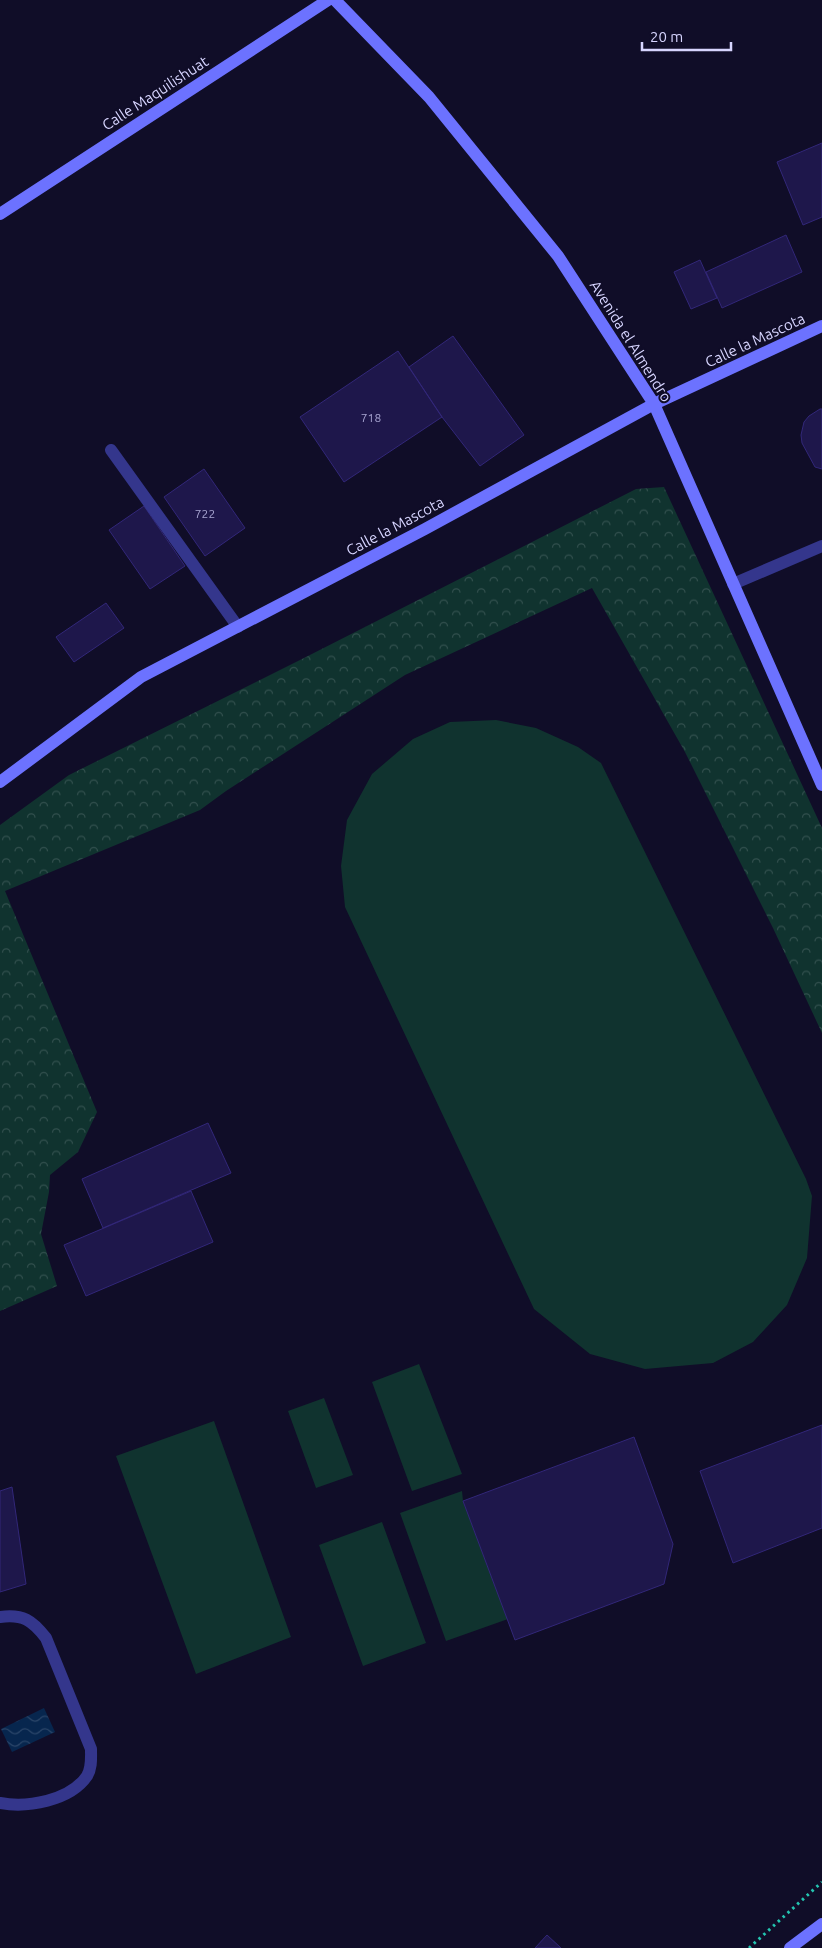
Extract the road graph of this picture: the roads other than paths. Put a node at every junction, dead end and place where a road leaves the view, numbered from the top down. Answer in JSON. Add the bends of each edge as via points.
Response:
{"nodes":[{"id":1,"x":328,"y":0,"type":"edge"},
{"id":2,"x":335,"y":0,"type":"edge"},
{"id":3,"x":0,"y":214,"type":"edge"},
{"id":4,"x":822,"y":326,"type":"edge"},
{"id":5,"x":654,"y":404,"type":"junction"},
{"id":6,"x":111,"y":450,"type":"dead end"},
{"id":7,"x":822,"y":546,"type":"edge"},
{"id":8,"x":733,"y":584,"type":"junction"},
{"id":9,"x":238,"y":627,"type":"junction"},
{"id":10,"x":0,"y":782,"type":"edge"},
{"id":11,"x":822,"y":785,"type":"edge"},
{"id":12,"x":0,"y":1617,"type":"edge"},
{"id":13,"x":0,"y":1803,"type":"edge"},
{"id":14,"x":822,"y":1924,"type":"edge"},
{"id":15,"x":790,"y":1948,"type":"edge"}],
"edges":[{"from":1,"to":3,"type":"street","name":"Calle Maquilishuat"},
{"from":2,"to":5,"type":"street","name":"Avenida el Almendro","via":[[429,97],[558,256]]},
{"from":4,"to":5,"type":"street","name":"Calle la Mascota"},
{"from":5,"to":8,"type":"street","name":"Avenida el Almendro"},
{"from":5,"to":9,"type":"street","name":"Calle la Mascota","via":[[425,530]]},
{"from":6,"to":9,"type":"street"},
{"from":7,"to":8,"type":"street"},
{"from":8,"to":11,"type":"street","name":"Avenida el Almendro"},
{"from":9,"to":10,"type":"street","name":"Calle la Mascota","via":[[141,677]]},
{"from":12,"to":13,"type":"street","via":[[26,1618],[46,1638],[92,1749],[88,1775],[73,1789],[40,1803],[22,1806]]},
{"from":14,"to":15,"type":"street"}]}
